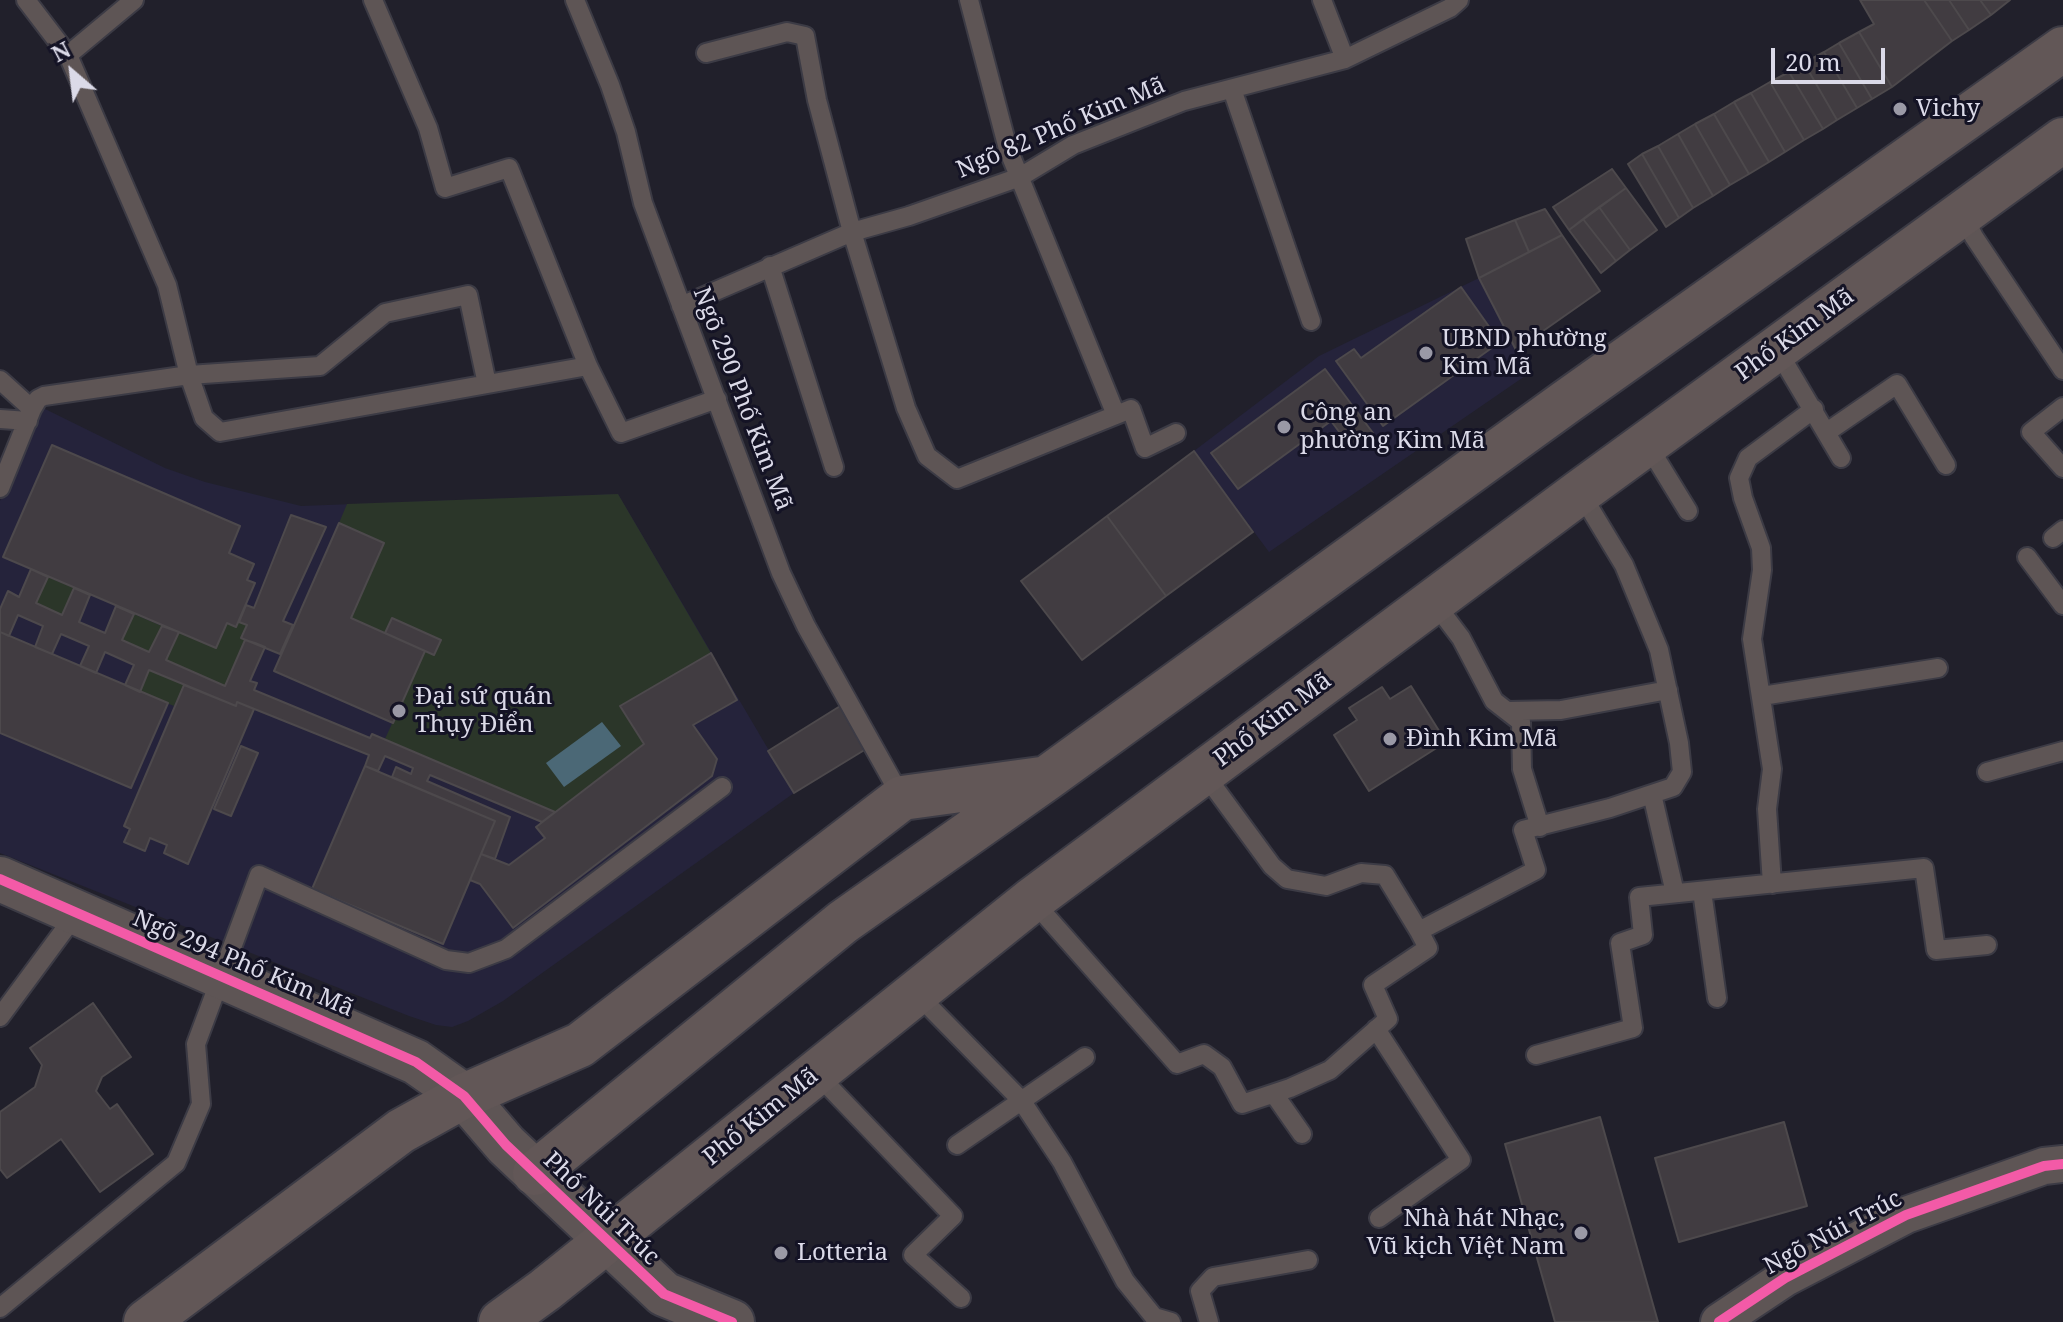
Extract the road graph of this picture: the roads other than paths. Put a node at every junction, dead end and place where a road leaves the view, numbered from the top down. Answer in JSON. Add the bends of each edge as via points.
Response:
{"nodes":[{"id":1,"x":26,"y":0,"type":"edge"},
{"id":2,"x":134,"y":0,"type":"edge"},
{"id":3,"x":373,"y":0,"type":"edge"},
{"id":4,"x":575,"y":0,"type":"edge"},
{"id":5,"x":969,"y":0,"type":"edge"},
{"id":6,"x":1322,"y":0,"type":"edge"},
{"id":7,"x":1459,"y":0,"type":"edge"},
{"id":8,"x":2063,"y":49,"type":"edge"},
{"id":9,"x":706,"y":53,"type":"dead end"},
{"id":10,"x":68,"y":55,"type":"junction"},
{"id":11,"x":1345,"y":59,"type":"junction"},
{"id":12,"x":1232,"y":89,"type":"junction"},
{"id":13,"x":2063,"y":140,"type":"edge"},
{"id":14,"x":1020,"y":177,"type":"junction"},
{"id":15,"x":1962,"y":214,"type":"junction"},
{"id":16,"x":852,"y":232,"type":"junction"},
{"id":17,"x":770,"y":266,"type":"junction"},
{"id":18,"x":681,"y":306,"type":"junction"},
{"id":19,"x":1311,"y":321,"type":"dead end"},
{"id":20,"x":1776,"y":348,"type":"junction"},
{"id":21,"x":588,"y":366,"type":"junction"},
{"id":22,"x":2063,"y":370,"type":"edge"},
{"id":23,"x":189,"y":375,"type":"junction"},
{"id":24,"x":0,"y":380,"type":"edge"},
{"id":25,"x":487,"y":384,"type":"junction"},
{"id":26,"x":717,"y":399,"type":"junction"},
{"id":27,"x":2063,"y":407,"type":"edge"},
{"id":28,"x":1814,"y":409,"type":"junction"},
{"id":29,"x":30,"y":415,"type":"junction"},
{"id":30,"x":1116,"y":415,"type":"junction"},
{"id":31,"x":0,"y":419,"type":"edge"},
{"id":32,"x":1827,"y":432,"type":"junction"},
{"id":33,"x":1176,"y":433,"type":"dead end"},
{"id":34,"x":1647,"y":444,"type":"junction"},
{"id":35,"x":1841,"y":458,"type":"dead end"},
{"id":36,"x":1946,"y":465,"type":"dead end"},
{"id":37,"x":834,"y":467,"type":"dead end"},
{"id":38,"x":2063,"y":468,"type":"edge"},
{"id":39,"x":0,"y":488,"type":"edge"},
{"id":40,"x":1580,"y":492,"type":"junction"},
{"id":41,"x":1688,"y":511,"type":"dead end"},
{"id":42,"x":2027,"y":557,"type":"dead end"},
{"id":43,"x":1433,"y":601,"type":"junction"},
{"id":44,"x":2063,"y":605,"type":"edge"},
{"id":45,"x":1938,"y":668,"type":"dead end"},
{"id":46,"x":1668,"y":690,"type":"junction"},
{"id":47,"x":1762,"y":696,"type":"junction"},
{"id":48,"x":1507,"y":711,"type":"junction"},
{"id":49,"x":2063,"y":751,"type":"edge"},
{"id":50,"x":1203,"y":772,"type":"junction"},
{"id":51,"x":1987,"y":772,"type":"dead end"},
{"id":52,"x":1047,"y":778,"type":"junction"},
{"id":53,"x":722,"y":787,"type":"dead end"},
{"id":54,"x":1652,"y":794,"type":"junction"},
{"id":55,"x":902,"y":798,"type":"junction"},
{"id":56,"x":1540,"y":827,"type":"junction"},
{"id":57,"x":0,"y":879,"type":"edge"},
{"id":58,"x":1772,"y":884,"type":"junction"},
{"id":59,"x":1702,"y":891,"type":"junction"},
{"id":60,"x":1675,"y":893,"type":"junction"},
{"id":61,"x":1032,"y":900,"type":"junction"},
{"id":62,"x":76,"y":914,"type":"junction"},
{"id":63,"x":1419,"y":931,"type":"junction"},
{"id":64,"x":1987,"y":945,"type":"dead end"},
{"id":65,"x":221,"y":976,"type":"junction"},
{"id":66,"x":916,"y":993,"type":"junction"},
{"id":67,"x":1717,"y":998,"type":"dead end"},
{"id":68,"x":0,"y":1017,"type":"edge"},
{"id":69,"x":1376,"y":1029,"type":"junction"},
{"id":70,"x":1536,"y":1055,"type":"dead end"},
{"id":71,"x":1085,"y":1057,"type":"dead end"},
{"id":72,"x":816,"y":1073,"type":"junction"},
{"id":73,"x":1274,"y":1094,"type":"junction"},
{"id":74,"x":464,"y":1096,"type":"junction"},
{"id":75,"x":1021,"y":1100,"type":"junction"},
{"id":76,"x":1302,"y":1134,"type":"dead end"},
{"id":77,"x":957,"y":1145,"type":"dead end"},
{"id":78,"x":2063,"y":1164,"type":"edge"},
{"id":79,"x":535,"y":1173,"type":"junction"},
{"id":80,"x":1379,"y":1218,"type":"dead end"},
{"id":81,"x":605,"y":1242,"type":"junction"},
{"id":82,"x":1308,"y":1260,"type":"dead end"},
{"id":83,"x":961,"y":1298,"type":"dead end"},
{"id":84,"x":0,"y":1308,"type":"edge"},
{"id":85,"x":146,"y":1322,"type":"edge"},
{"id":86,"x":501,"y":1322,"type":"edge"},
{"id":87,"x":732,"y":1322,"type":"edge"},
{"id":88,"x":1171,"y":1322,"type":"edge"},
{"id":89,"x":1209,"y":1322,"type":"edge"},
{"id":90,"x":1719,"y":1322,"type":"edge"}],
"edges":[{"from":1,"to":10,"type":"lane"},
{"from":2,"to":10,"type":"lane"},
{"from":3,"to":21,"type":"lane","via":[[428,128],[445,188],[509,168]]},
{"from":4,"to":18,"type":"lane","name":"Ngõ 290 Phố Kim Mã","via":[[610,85],[643,203]]},
{"from":5,"to":14,"type":"lane"},
{"from":6,"to":11,"type":"lane"},
{"from":7,"to":11,"type":"lane","name":"Ngõ 82 Phố Kim Mã"},
{"from":8,"to":52,"type":"main road"},
{"from":9,"to":16,"type":"lane","via":[[787,32],[805,36]]},
{"from":10,"to":23,"type":"lane","via":[[167,285]]},
{"from":11,"to":12,"type":"lane","name":"Ngõ 82 Phố Kim Mã"},
{"from":12,"to":14,"type":"lane","name":"Ngõ 82 Phố Kim Mã","via":[[1184,101],[1073,145]]},
{"from":12,"to":19,"type":"lane"},
{"from":13,"to":15,"type":"main road","name":"Phố Kim Mã"},
{"from":14,"to":16,"type":"lane","name":"Ngõ 82 Phố Kim Mã"},
{"from":14,"to":30,"type":"lane"},
{"from":15,"to":20,"type":"main road","name":"Phố Kim Mã"},
{"from":15,"to":22,"type":"lane"},
{"from":16,"to":17,"type":"lane","name":"Ngõ 82 Phố Kim Mã"},
{"from":16,"to":30,"type":"lane","via":[[906,408],[927,456],[957,479]]},
{"from":17,"to":18,"type":"lane","name":"Ngõ 82 Phố Kim Mã"},
{"from":17,"to":37,"type":"lane"},
{"from":18,"to":26,"type":"lane","name":"Ngõ 290 Phố Kim Mã"},
{"from":20,"to":28,"type":"lane"},
{"from":20,"to":34,"type":"main road","name":"Phố Kim Mã"},
{"from":21,"to":25,"type":"lane"},
{"from":21,"to":26,"type":"lane","via":[[621,433]]},
{"from":23,"to":25,"type":"lane","via":[[204,418],[220,432]]},
{"from":23,"to":25,"type":"lane","via":[[320,366],[385,313],[468,295]]},
{"from":23,"to":29,"type":"lane","via":[[48,395],[38,399]]},
{"from":24,"to":29,"type":"lane"},
{"from":26,"to":55,"type":"lane","name":"Ngõ 290 Phố Kim Mã","via":[[781,573]]},
{"from":27,"to":38,"type":"lane","via":[[2031,432]]},
{"from":28,"to":32,"type":"lane"},
{"from":28,"to":47,"type":"lane","via":[[1748,458],[1739,478],[1761,548],[1752,639]]},
{"from":29,"to":31,"type":"lane"},
{"from":29,"to":39,"type":"lane"},
{"from":30,"to":33,"type":"lane","via":[[1131,409],[1145,448]]},
{"from":32,"to":35,"type":"lane"},
{"from":32,"to":36,"type":"lane","via":[[1897,384]]},
{"from":34,"to":40,"type":"main road","name":"Phố Kim Mã"},
{"from":34,"to":41,"type":"lane"},
{"from":40,"to":43,"type":"main road","name":"Phố Kim Mã"},
{"from":40,"to":46,"type":"lane","via":[[1624,565],[1659,650]]},
{"from":42,"to":44,"type":"lane"},
{"from":43,"to":48,"type":"lane","via":[[1461,638],[1494,701]]},
{"from":43,"to":50,"type":"main road","name":"Phố Kim Mã"},
{"from":45,"to":47,"type":"lane"},
{"from":46,"to":48,"type":"lane","via":[[1561,710]]},
{"from":46,"to":54,"type":"lane","via":[[1682,772],[1673,787]]},
{"from":47,"to":58,"type":"lane","via":[[1772,769],[1767,809]]},
{"from":48,"to":56,"type":"lane","via":[[1521,722],[1522,769]]},
{"from":49,"to":51,"type":"lane"},
{"from":50,"to":61,"type":"main road","name":"Phố Kim Mã"},
{"from":50,"to":63,"type":"lane","via":[[1287,879],[1326,886],[1361,873],[1385,875]]},
{"from":52,"to":55,"type":"main road"},
{"from":52,"to":79,"type":"main road","via":[[843,922]]},
{"from":53,"to":65,"type":"lane","via":[[506,949],[469,963],[446,960],[259,875]]},
{"from":54,"to":56,"type":"lane"},
{"from":54,"to":60,"type":"lane"},
{"from":55,"to":74,"type":"main road","via":[[580,1045]]},
{"from":56,"to":63,"type":"lane","via":[[1523,830],[1536,870]]},
{"from":57,"to":62,"type":"street","name":"Ngõ 294 Phố Kim Mã"},
{"from":58,"to":59,"type":"lane"},
{"from":58,"to":64,"type":"lane","via":[[1924,868],[1936,950]]},
{"from":59,"to":60,"type":"lane"},
{"from":59,"to":67,"type":"lane"},
{"from":60,"to":70,"type":"lane","via":[[1639,897],[1643,935],[1620,943],[1633,1028]]},
{"from":61,"to":66,"type":"main road","name":"Phố Kim Mã"},
{"from":61,"to":73,"type":"lane","via":[[1177,1064],[1204,1054],[1222,1067],[1242,1104]]},
{"from":62,"to":65,"type":"street","name":"Ngõ 294 Phố Kim Mã"},
{"from":62,"to":68,"type":"lane"},
{"from":63,"to":69,"type":"lane","via":[[1428,948],[1373,985],[1388,1019]]},
{"from":65,"to":74,"type":"street","name":"Ngõ 294 Phố Kim Mã","via":[[416,1062]]},
{"from":65,"to":84,"type":"lane","via":[[196,1044],[201,1104],[176,1163]]},
{"from":66,"to":72,"type":"main road","name":"Phố Kim Mã"},
{"from":66,"to":75,"type":"lane"},
{"from":69,"to":73,"type":"lane","via":[[1330,1070]]},
{"from":69,"to":80,"type":"lane","via":[[1461,1160]]},
{"from":71,"to":75,"type":"lane"},
{"from":72,"to":81,"type":"main road","name":"Phố Kim Mã"},
{"from":72,"to":83,"type":"lane","via":[[953,1216],[913,1255]]},
{"from":73,"to":76,"type":"lane"},
{"from":74,"to":79,"type":"street","name":"Phố Núi Trúc"},
{"from":74,"to":85,"type":"main road","via":[[401,1131]]},
{"from":75,"to":77,"type":"lane"},
{"from":75,"to":88,"type":"lane","via":[[1062,1162],[1125,1281],[1154,1317]]},
{"from":78,"to":90,"type":"street","name":"Ngõ Núi Trúc","via":[[1906,1215],[1785,1278]]},
{"from":79,"to":81,"type":"street","name":"Phố Núi Trúc"},
{"from":81,"to":86,"type":"main road","name":"Phố Kim Mã"},
{"from":81,"to":87,"type":"street","name":"Phố Núi Trúc","via":[[664,1294]]},
{"from":82,"to":89,"type":"lane","via":[[1213,1277],[1200,1291]]}]}
